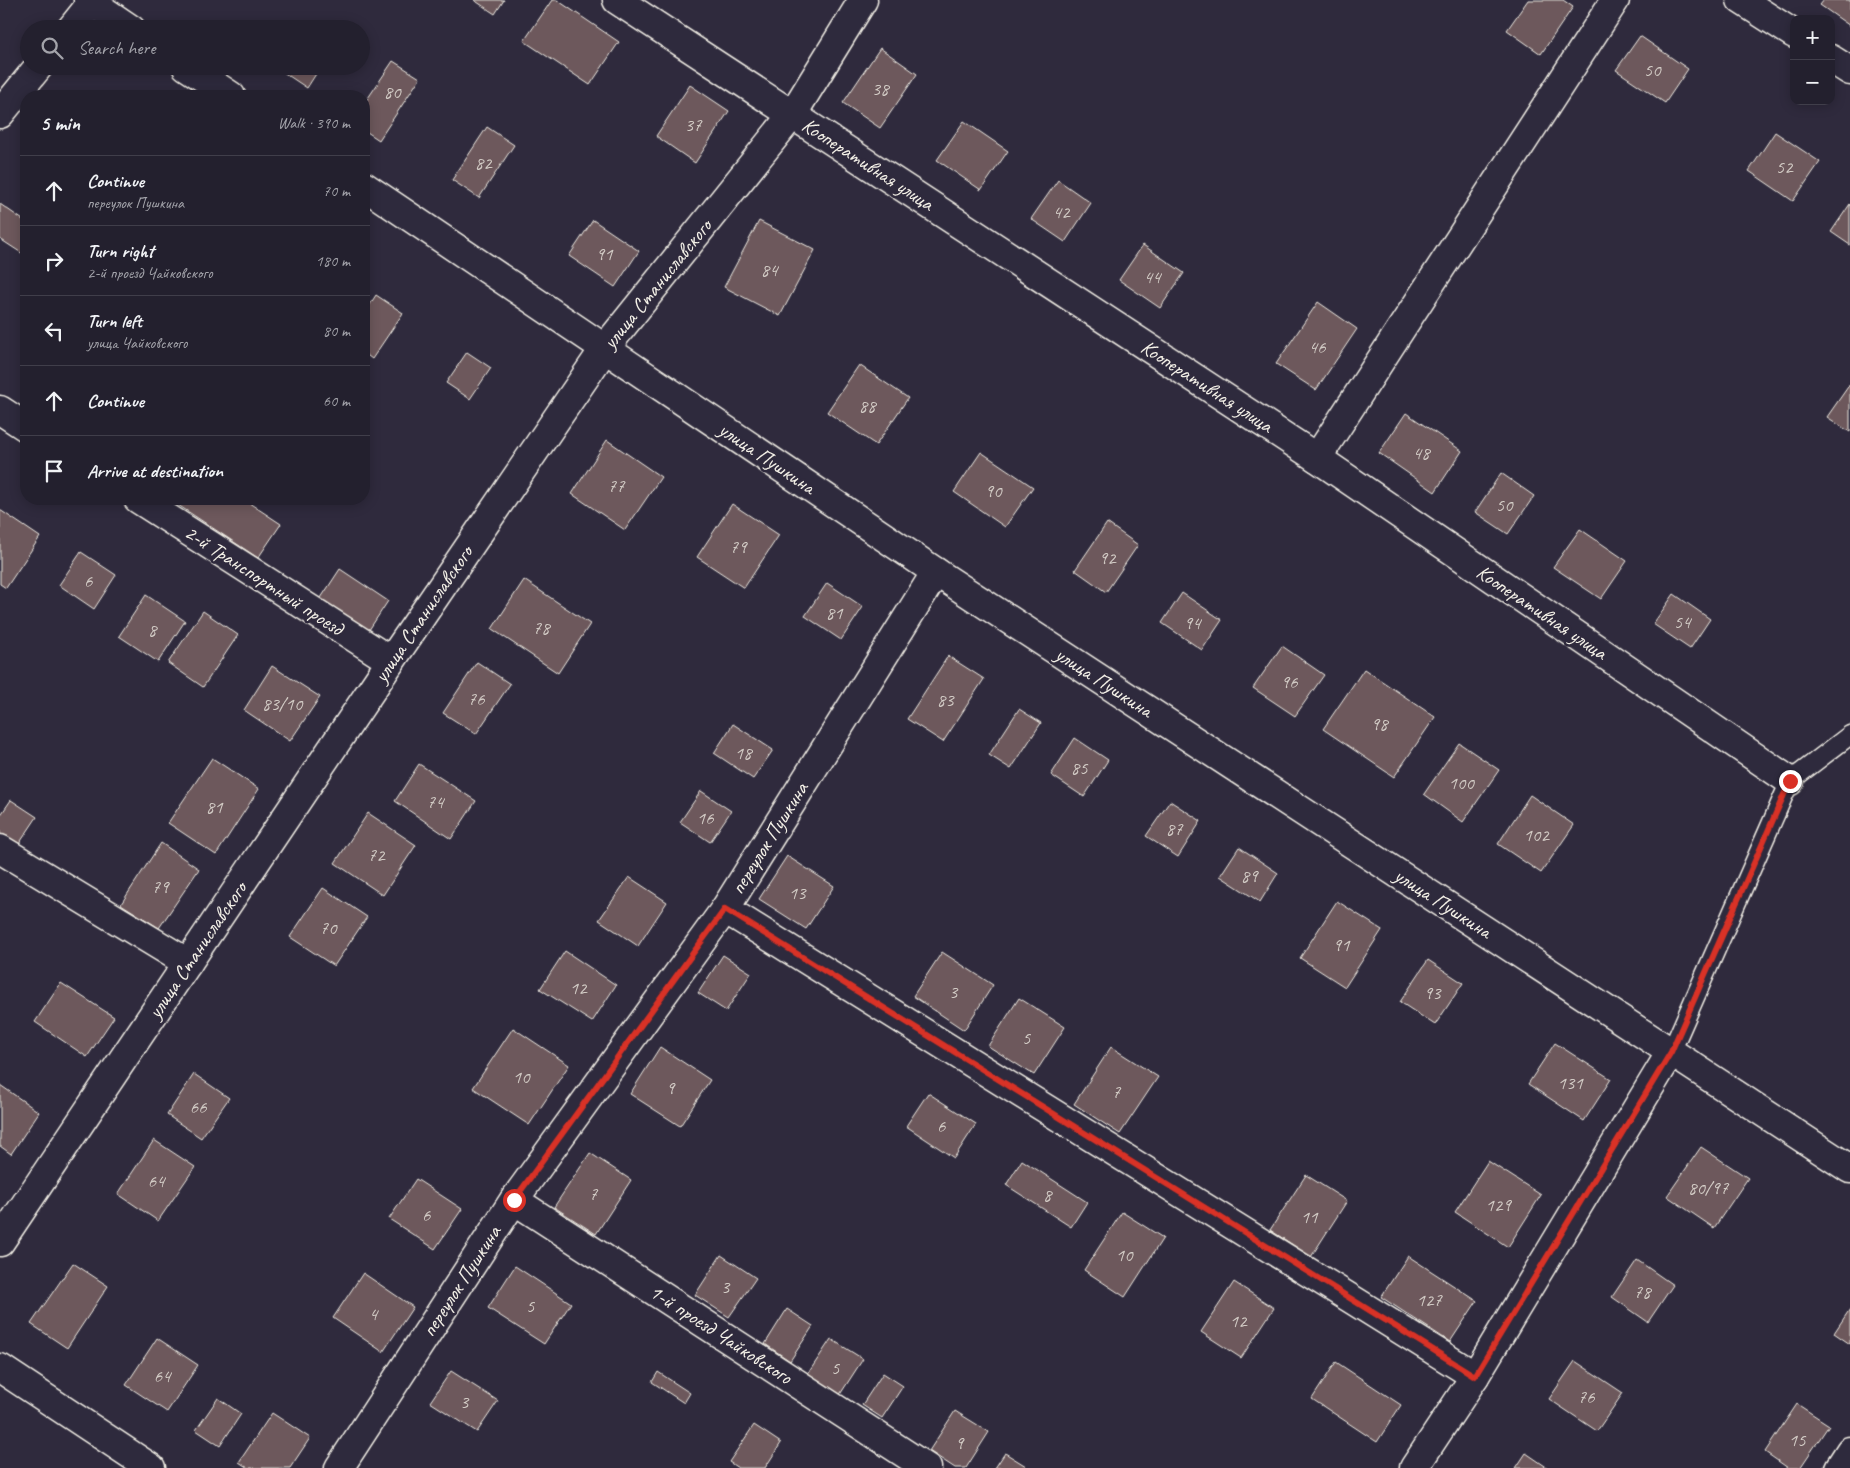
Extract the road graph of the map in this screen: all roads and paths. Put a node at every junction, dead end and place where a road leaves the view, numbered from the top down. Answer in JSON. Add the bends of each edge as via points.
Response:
{"nodes":[{"id":1,"x":617,"y":0,"type":"edge"},
{"id":2,"x":863,"y":0,"type":"edge"},
{"id":3,"x":1615,"y":0,"type":"edge"},
{"id":4,"x":1742,"y":0,"type":"edge"},
{"id":5,"x":91,"y":1,"type":"edge"},
{"id":6,"x":77,"y":20,"type":"edge"},
{"id":7,"x":118,"y":20,"type":"edge"},
{"id":8,"x":1790,"y":31,"type":"edge"},
{"id":9,"x":1833,"y":60,"type":"edge"},
{"id":10,"x":1850,"y":71,"type":"edge"},
{"id":11,"x":32,"y":75,"type":"edge"},
{"id":12,"x":200,"y":75,"type":"edge"},
{"id":13,"x":20,"y":90,"type":"edge"},
{"id":14,"x":20,"y":90,"type":"edge"},
{"id":15,"x":222,"y":90,"type":"edge"},
{"id":16,"x":0,"y":114,"type":"edge"},
{"id":17,"x":792,"y":114,"type":"junction"},
{"id":18,"x":370,"y":190,"type":"edge"},
{"id":19,"x":605,"y":348,"type":"junction"},
{"id":20,"x":0,"y":410,"type":"edge"},
{"id":21,"x":20,"y":423,"type":"edge"},
{"id":22,"x":1316,"y":458,"type":"junction"},
{"id":23,"x":147,"y":505,"type":"edge"},
{"id":24,"x":936,"y":572,"type":"junction"},
{"id":25,"x":390,"y":661,"type":"junction"},
{"id":26,"x":1850,"y":735,"type":"edge"},
{"id":27,"x":1790,"y":781,"type":"junction"},
{"id":28,"x":0,"y":849,"type":"edge"},
{"id":29,"x":725,"y":909,"type":"junction"},
{"id":30,"x":188,"y":963,"type":"junction"},
{"id":31,"x":1671,"y":1052,"type":"junction"},
{"id":32,"x":1850,"y":1169,"type":"edge"},
{"id":33,"x":514,"y":1200,"type":"junction"},
{"id":34,"x":0,"y":1242,"type":"edge"},
{"id":35,"x":0,"y":1368,"type":"edge"},
{"id":36,"x":1475,"y":1376,"type":"junction"},
{"id":37,"x":1850,"y":1451,"type":"edge"},
{"id":38,"x":151,"y":1468,"type":"edge"},
{"id":39,"x":339,"y":1468,"type":"edge"},
{"id":40,"x":927,"y":1468,"type":"edge"},
{"id":41,"x":1414,"y":1468,"type":"edge"},
{"id":42,"x":1839,"y":1468,"type":"edge"}],
"edges":[{"from":1,"to":17,"type":"street","name":"Кооперативная улица"},
{"from":2,"to":17,"type":"street","name":"улица Станиславского"},
{"from":3,"to":22,"type":"street"},
{"from":4,"to":8,"type":"street"},
{"from":5,"to":6,"type":"street"},
{"from":5,"to":7,"type":"street"},
{"from":9,"to":10,"type":"street"},
{"from":11,"to":14,"type":"street"},
{"from":12,"to":15,"type":"street"},
{"from":13,"to":16,"type":"street"},
{"from":17,"to":19,"type":"street","name":"улица Станиславского"},
{"from":17,"to":22,"type":"street","name":"Кооперативная улица"},
{"from":18,"to":19,"type":"street","name":"улица Пушкина"},
{"from":19,"to":24,"type":"street","name":"улица Пушкина"},
{"from":19,"to":25,"type":"street","name":"улица Станиславского"},
{"from":20,"to":21,"type":"street"},
{"from":22,"to":27,"type":"street","name":"Кооперативная улица"},
{"from":23,"to":25,"type":"street","name":"2-й Транспортный проезд"},
{"from":24,"to":29,"type":"street","name":"переулок Пушкина"},
{"from":24,"to":31,"type":"street","name":"улица Пушкина"},
{"from":25,"to":30,"type":"street","name":"улица Станиславского"},
{"from":26,"to":27,"type":"lane"},
{"from":27,"to":31,"type":"lane"},
{"from":28,"to":30,"type":"street"},
{"from":29,"to":33,"type":"street","name":"переулок Пушкина"},
{"from":29,"to":36,"type":"street"},
{"from":30,"to":34,"type":"street","name":"улица Станиславского"},
{"from":31,"to":32,"type":"street","name":"улица Пушкина"},
{"from":31,"to":36,"type":"street"},
{"from":33,"to":39,"type":"street","name":"переулок Пушкина"},
{"from":33,"to":40,"type":"street","name":"1-й проезд Чайковского"},
{"from":35,"to":38,"type":"street"},
{"from":36,"to":41,"type":"street"},
{"from":37,"to":42,"type":"street"}]}
